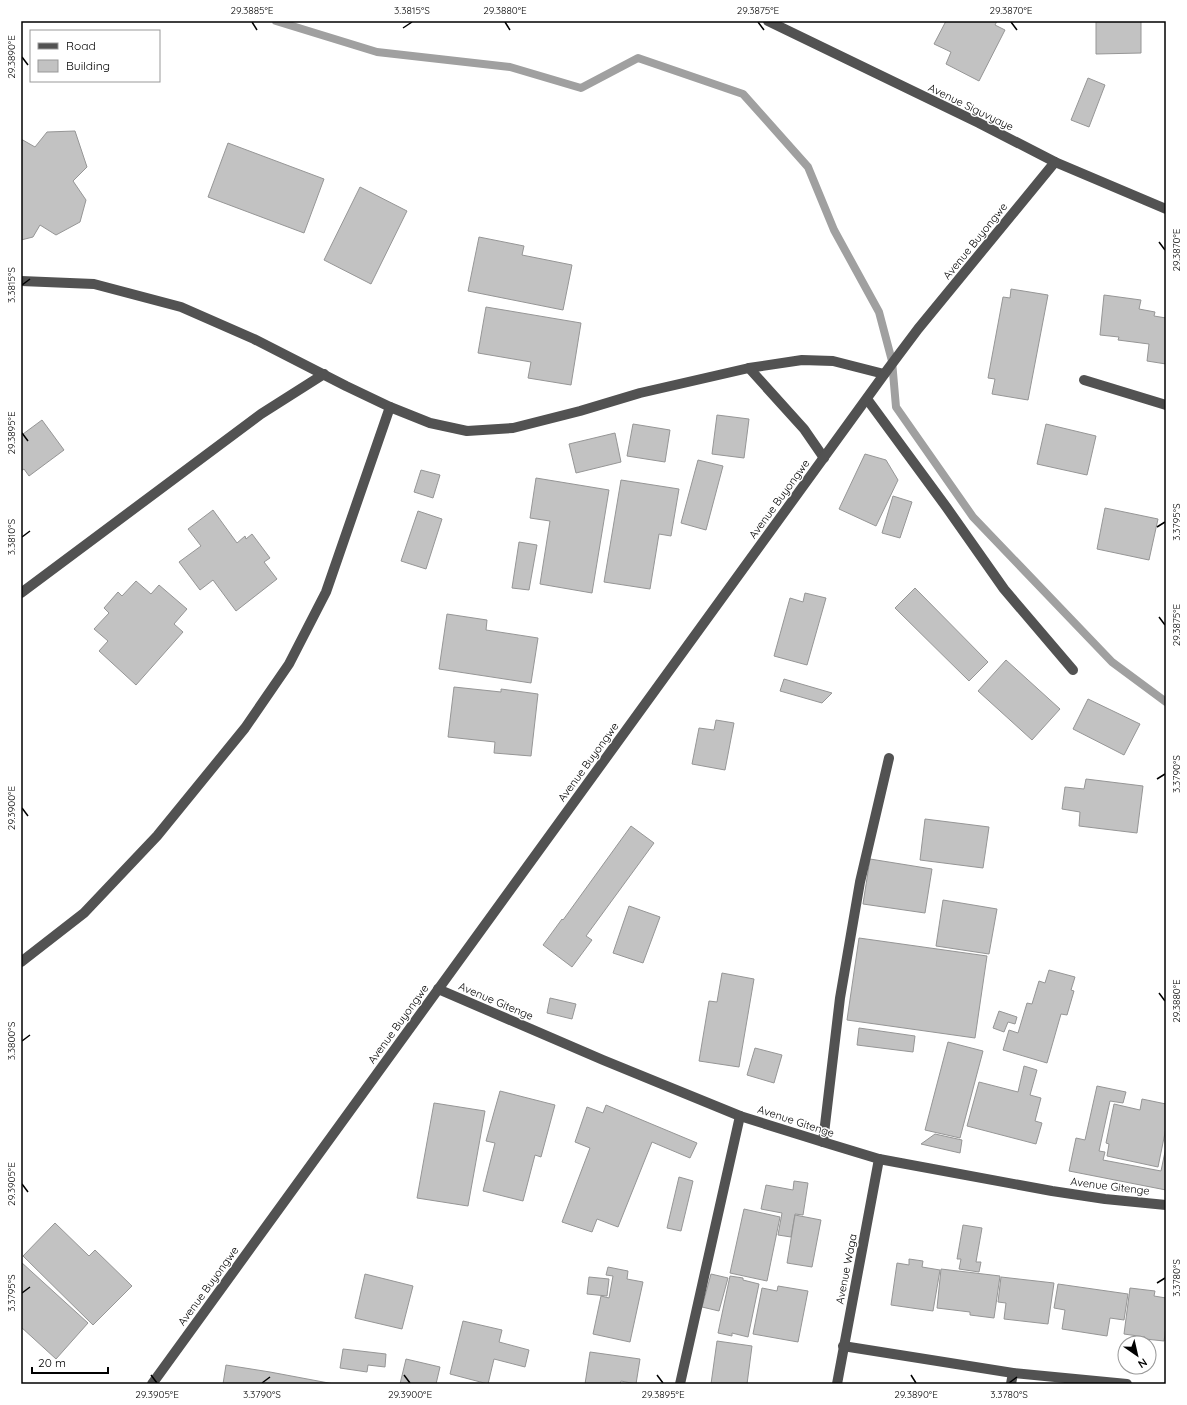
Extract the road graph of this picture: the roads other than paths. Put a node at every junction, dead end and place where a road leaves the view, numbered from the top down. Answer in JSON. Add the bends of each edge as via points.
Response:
{"nodes":[{"id":1,"x":768,"y":21,"type":"edge"},
{"id":2,"x":1055,"y":162,"type":"junction"},
{"id":3,"x":1166,"y":209,"type":"edge"},
{"id":4,"x":21,"y":281,"type":"edge"},
{"id":5,"x":749,"y":368,"type":"junction"},
{"id":6,"x":886,"y":371,"type":"junction"},
{"id":7,"x":324,"y":374,"type":"junction"},
{"id":8,"x":1084,"y":380,"type":"dead end"},
{"id":9,"x":867,"y":398,"type":"junction"},
{"id":10,"x":1166,"y":405,"type":"edge"},
{"id":11,"x":390,"y":407,"type":"junction"},
{"id":12,"x":824,"y":458,"type":"junction"},
{"id":13,"x":21,"y":593,"type":"edge"},
{"id":14,"x":1072,"y":670,"type":"dead end"},
{"id":15,"x":889,"y":758,"type":"dead end"},
{"id":16,"x":21,"y":962,"type":"edge"},
{"id":17,"x":438,"y":989,"type":"junction"},
{"id":18,"x":740,"y":1116,"type":"junction"},
{"id":19,"x":823,"y":1142,"type":"junction"},
{"id":20,"x":879,"y":1159,"type":"junction"},
{"id":21,"x":1166,"y":1205,"type":"edge"},
{"id":22,"x":844,"y":1346,"type":"junction"},
{"id":23,"x":1013,"y":1373,"type":"junction"},
{"id":24,"x":152,"y":1384,"type":"edge"},
{"id":25,"x":680,"y":1384,"type":"edge"},
{"id":26,"x":837,"y":1384,"type":"edge"},
{"id":27,"x":1011,"y":1384,"type":"edge"},
{"id":28,"x":1127,"y":1384,"type":"edge"}],
"edges":[{"from":1,"to":2,"type":"street","name":"Avenue Siguvyaye"},
{"from":2,"to":3,"type":"street","name":"Avenue Siguvyaye"},
{"from":2,"to":6,"type":"street","name":"Avenue Buyongwe"},
{"from":4,"to":7,"type":"street","via":[[94,284],[181,307]]},
{"from":5,"to":6,"type":"street","via":[[802,360],[833,361]]},
{"from":5,"to":11,"type":"street","via":[[640,393],[513,428],[467,430],[430,423]]},
{"from":5,"to":12,"type":"street","via":[[804,429]]},
{"from":6,"to":9,"type":"street","name":"Avenue Buyongwe"},
{"from":7,"to":11,"type":"street"},
{"from":7,"to":13,"type":"street","via":[[261,414]]},
{"from":8,"to":10,"type":"street"},
{"from":9,"to":12,"type":"street","name":"Avenue Buyongwe"},
{"from":9,"to":14,"type":"street","via":[[1004,589]]},
{"from":11,"to":16,"type":"street","via":[[326,592],[289,664],[246,728],[157,836],[84,913]]},
{"from":12,"to":17,"type":"street","name":"Avenue Buyongwe"},
{"from":15,"to":19,"type":"street","via":[[860,882],[840,998]]},
{"from":17,"to":18,"type":"street","name":"Avenue Gitenge"},
{"from":17,"to":24,"type":"street","name":"Avenue Buyongwe"},
{"from":18,"to":19,"type":"street","name":"Avenue Gitenge"},
{"from":18,"to":25,"type":"street"},
{"from":19,"to":20,"type":"street","name":"Avenue Gitenge"},
{"from":20,"to":21,"type":"street","name":"Avenue Gitenge","via":[[1052,1191]]},
{"from":20,"to":22,"type":"street","name":"Avenue Waga"},
{"from":22,"to":23,"type":"street"},
{"from":22,"to":26,"type":"street","name":"Avenue Waga"},
{"from":23,"to":27,"type":"street"},
{"from":23,"to":28,"type":"street"}]}
